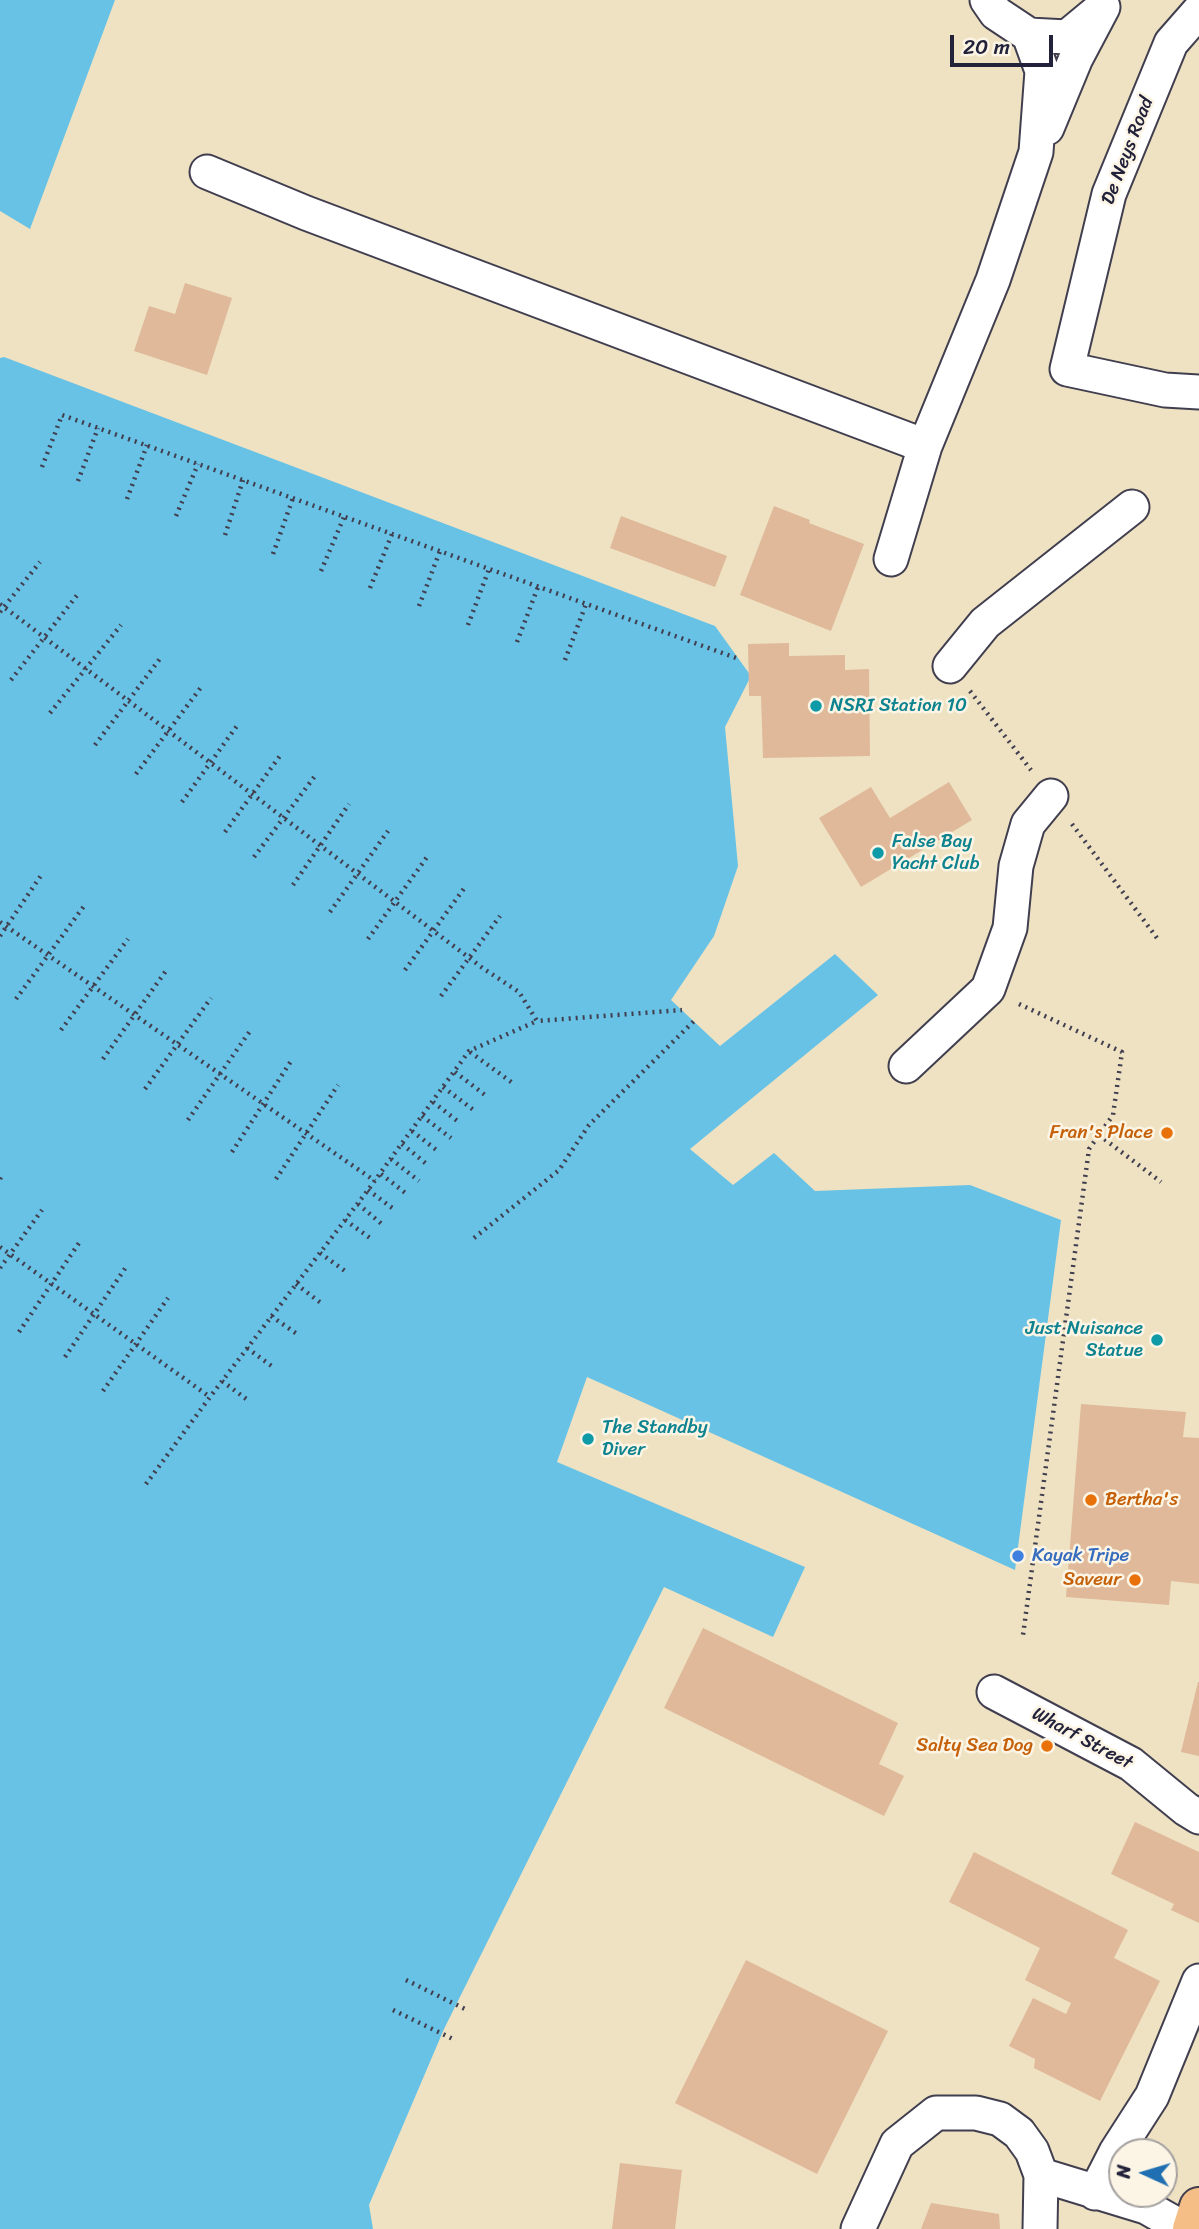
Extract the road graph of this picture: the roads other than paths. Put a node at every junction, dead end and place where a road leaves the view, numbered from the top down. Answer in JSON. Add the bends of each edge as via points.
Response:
{"nodes":[{"id":1,"x":987,"y":0,"type":"edge"},
{"id":2,"x":1105,"y":4,"type":"edge"},
{"id":3,"x":1199,"y":10,"type":"edge"},
{"id":4,"x":1029,"y":35,"type":"junction"},
{"id":5,"x":1036,"y":152,"type":"junction"},
{"id":6,"x":207,"y":172,"type":"dead end"},
{"id":7,"x":1199,"y":393,"type":"edge"},
{"id":8,"x":925,"y":446,"type":"junction"},
{"id":9,"x":1132,"y":507,"type":"dead end"},
{"id":10,"x":891,"y":559,"type":"dead end"},
{"id":11,"x":950,"y":666,"type":"dead end"},
{"id":12,"x":1051,"y":796,"type":"dead end"},
{"id":13,"x":905,"y":1066,"type":"dead end"},
{"id":14,"x":994,"y":1692,"type":"dead end"},
{"id":15,"x":1199,"y":1817,"type":"edge"},
{"id":16,"x":1199,"y":1981,"type":"edge"},
{"id":17,"x":1041,"y":2175,"type":"junction"},
{"id":18,"x":1095,"y":2193,"type":"junction"},
{"id":19,"x":1199,"y":2207,"type":"edge"},
{"id":20,"x":858,"y":2229,"type":"edge"},
{"id":21,"x":1040,"y":2229,"type":"edge"},
{"id":22,"x":1185,"y":2229,"type":"edge"},
{"id":23,"x":1192,"y":2229,"type":"edge"}],
"edges":[{"from":1,"to":4,"type":"lane","via":[[996,13]]},
{"from":2,"to":4,"type":"lane","via":[[1067,37]]},
{"from":2,"to":5,"type":"lane"},
{"from":3,"to":7,"type":"lane","name":"De Neys Road","via":[[1171,43],[1109,194],[1070,356],[1165,390]]},
{"from":4,"to":5,"type":"lane","via":[[1042,71]]},
{"from":5,"to":8,"type":"lane","via":[[993,280]]},
{"from":6,"to":8,"type":"lane","via":[[306,214]]},
{"from":8,"to":10,"type":"lane"},
{"from":9,"to":11,"type":"lane","via":[[985,623]]},
{"from":12,"to":13,"type":"lane","via":[[1028,824],[1016,866],[1010,928],[988,989]]},
{"from":14,"to":15,"type":"lane","name":"Wharf Street","via":[[1131,1764]]},
{"from":16,"to":18,"type":"lane","via":[[1152,2096]]},
{"from":17,"to":18,"type":"lane"},
{"from":17,"to":20,"type":"lane","via":[[1019,2133],[1000,2119],[976,2113],[936,2113],[897,2144]]},
{"from":17,"to":21,"type":"lane"},
{"from":18,"to":22,"type":"lane","via":[[1146,2207]]},
{"from":19,"to":23,"type":"main road"}]}
